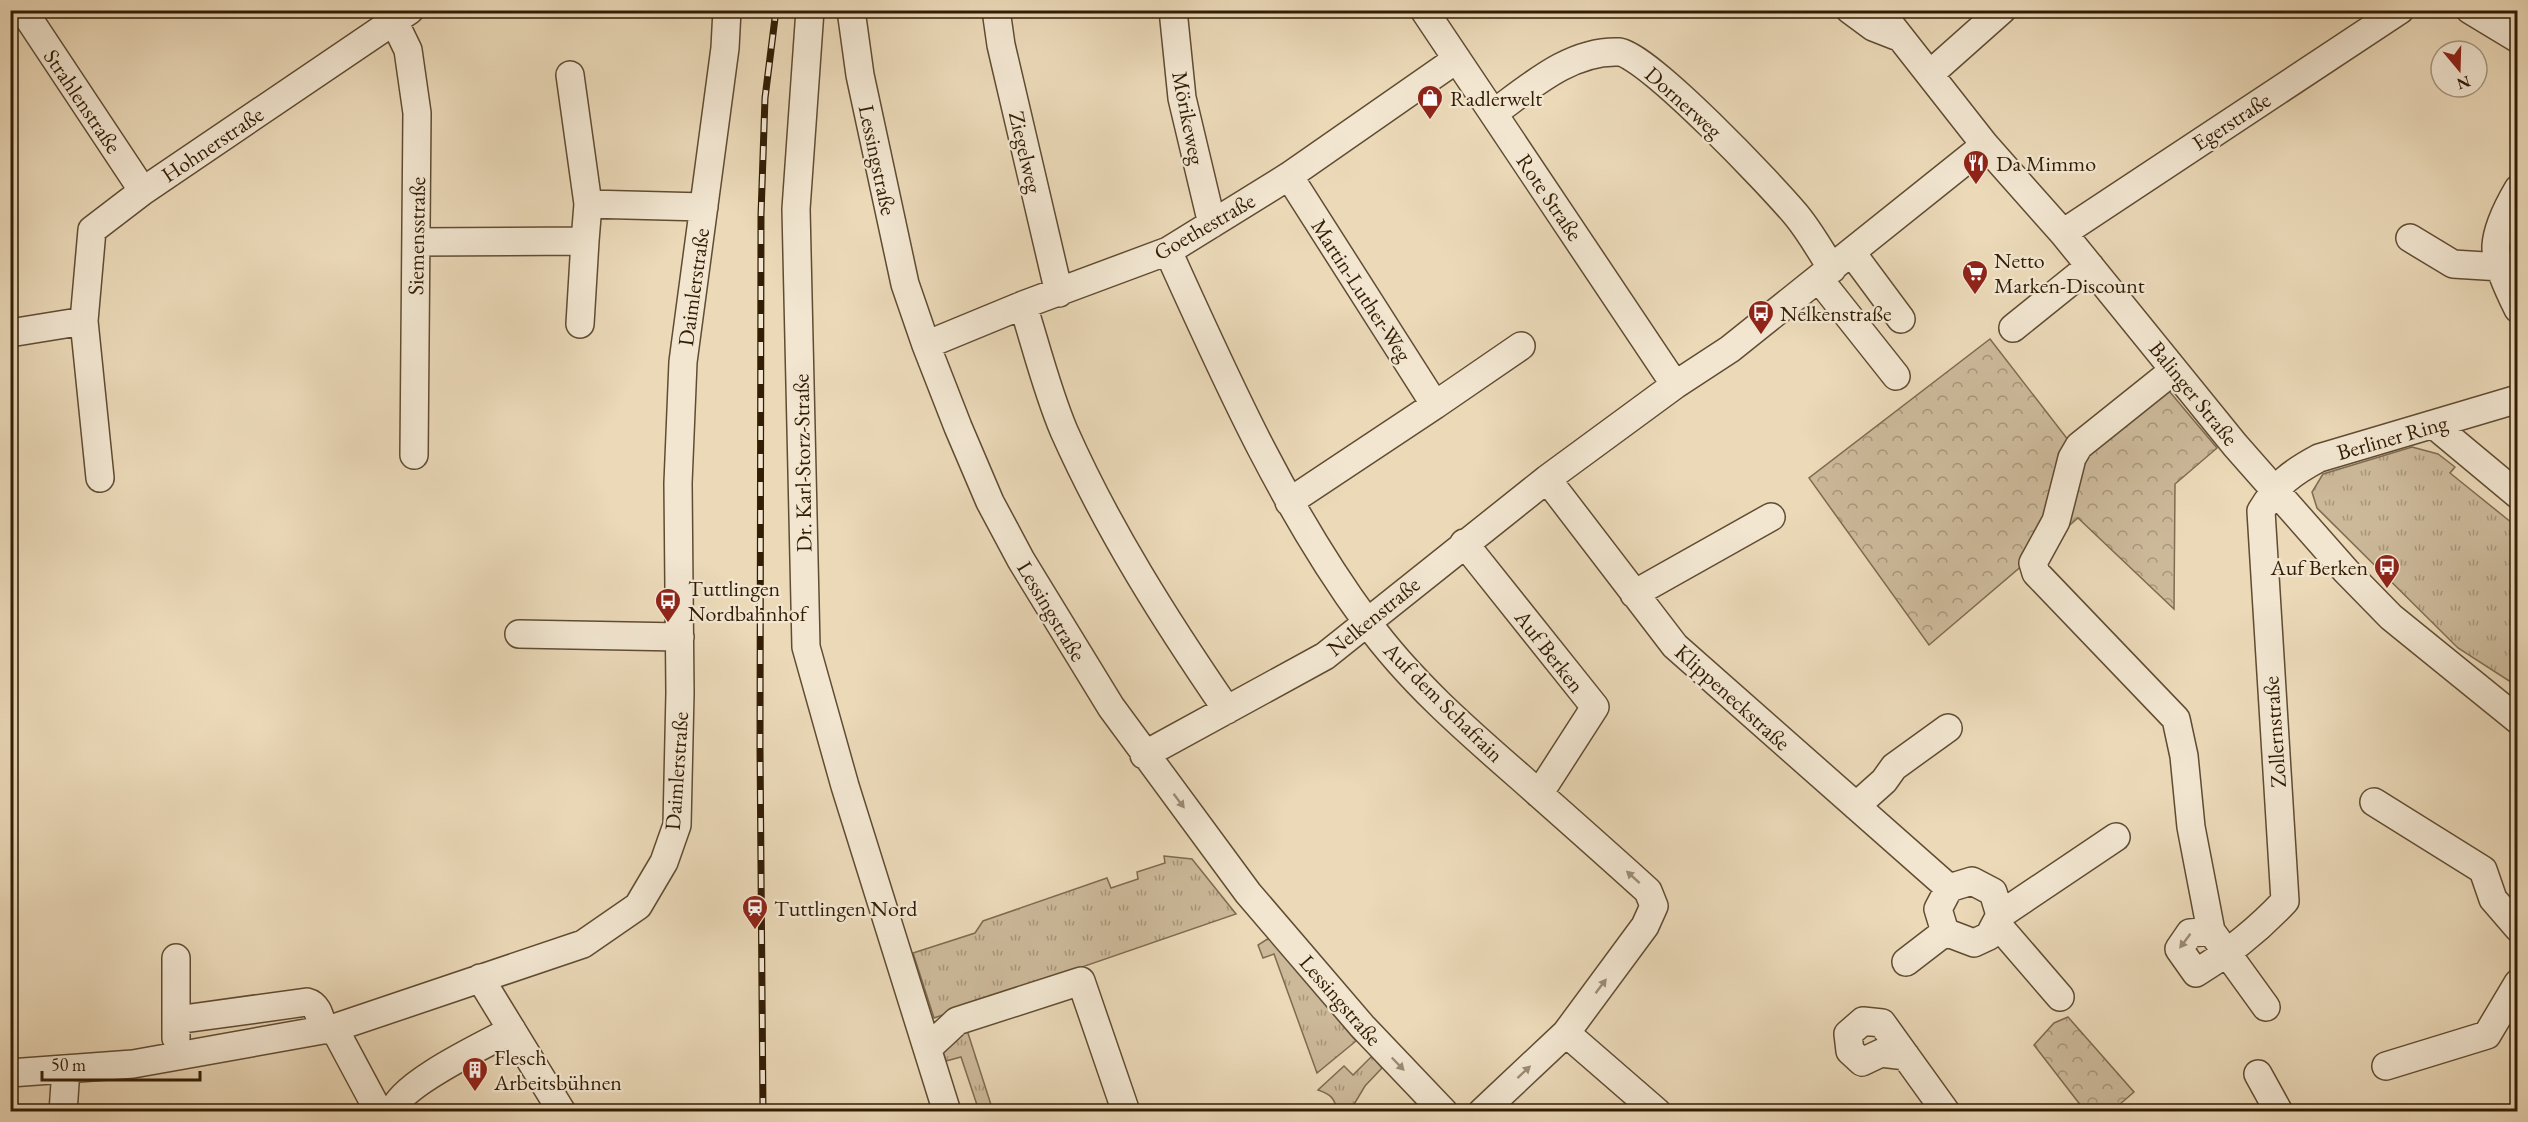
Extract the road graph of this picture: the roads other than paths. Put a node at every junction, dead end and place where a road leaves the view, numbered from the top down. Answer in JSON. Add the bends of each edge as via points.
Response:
{"nodes":[{"id":1,"x":23,"y":10,"type":"edge"},
{"id":2,"x":727,"y":10,"type":"edge"},
{"id":3,"x":810,"y":10,"type":"edge"},
{"id":4,"x":851,"y":10,"type":"edge"},
{"id":5,"x":996,"y":10,"type":"edge"},
{"id":6,"x":1173,"y":10,"type":"edge"},
{"id":7,"x":1424,"y":10,"type":"edge"},
{"id":8,"x":1850,"y":10,"type":"edge"},
{"id":9,"x":1879,"y":10,"type":"edge"},
{"id":10,"x":2002,"y":10,"type":"edge"},
{"id":11,"x":2400,"y":10,"type":"edge"},
{"id":12,"x":2470,"y":10,"type":"edge"},
{"id":13,"x":402,"y":16,"type":"edge"},
{"id":14,"x":1901,"y":37,"type":"junction"},
{"id":15,"x":2517,"y":39,"type":"edge"},
{"id":16,"x":1456,"y":58,"type":"junction"},
{"id":17,"x":1930,"y":74,"type":"junction"},
{"id":18,"x":570,"y":75,"type":"dead end"},
{"id":19,"x":1494,"y":113,"type":"junction"},
{"id":20,"x":1985,"y":145,"type":"junction"},
{"id":21,"x":1289,"y":176,"type":"junction"},
{"id":22,"x":2517,"y":189,"type":"edge"},
{"id":23,"x":143,"y":190,"type":"junction"},
{"id":24,"x":588,"y":204,"type":"junction"},
{"id":25,"x":704,"y":207,"type":"junction"},
{"id":26,"x":1212,"y":224,"type":"junction"},
{"id":27,"x":2063,"y":233,"type":"junction"},
{"id":28,"x":2410,"y":238,"type":"dead end"},
{"id":29,"x":585,"y":241,"type":"junction"},
{"id":30,"x":416,"y":242,"type":"junction"},
{"id":31,"x":1168,"y":251,"type":"junction"},
{"id":32,"x":2090,"y":266,"type":"junction"},
{"id":33,"x":1835,"y":267,"type":"junction"},
{"id":34,"x":2501,"y":267,"type":"junction"},
{"id":35,"x":1059,"y":293,"type":"junction"},
{"id":36,"x":1023,"y":305,"type":"junction"},
{"id":37,"x":2517,"y":309,"type":"edge"},
{"id":38,"x":1901,"y":319,"type":"dead end"},
{"id":39,"x":84,"y":321,"type":"junction"},
{"id":40,"x":580,"y":324,"type":"dead end"},
{"id":41,"x":2013,"y":328,"type":"dead end"},
{"id":42,"x":10,"y":333,"type":"edge"},
{"id":43,"x":926,"y":345,"type":"junction"},
{"id":44,"x":1521,"y":346,"type":"dead end"},
{"id":45,"x":2174,"y":369,"type":"junction"},
{"id":46,"x":1896,"y":376,"type":"dead end"},
{"id":47,"x":1675,"y":385,"type":"junction"},
{"id":48,"x":2517,"y":399,"type":"edge"},
{"id":49,"x":1435,"y":405,"type":"junction"},
{"id":50,"x":2434,"y":425,"type":"junction"},
{"id":51,"x":414,"y":455,"type":"dead end"},
{"id":52,"x":100,"y":478,"type":"dead end"},
{"id":53,"x":1547,"y":479,"type":"junction"},
{"id":54,"x":2275,"y":489,"type":"junction"},
{"id":55,"x":2517,"y":495,"type":"edge"},
{"id":56,"x":1289,"y":502,"type":"junction"},
{"id":57,"x":1772,"y":517,"type":"dead end"},
{"id":58,"x":1464,"y":543,"type":"junction"},
{"id":59,"x":1634,"y":594,"type":"junction"},
{"id":60,"x":1367,"y":622,"type":"junction"},
{"id":61,"x":519,"y":634,"type":"dead end"},
{"id":62,"x":680,"y":637,"type":"junction"},
{"id":63,"x":1227,"y":710,"type":"junction"},
{"id":64,"x":2517,"y":720,"type":"edge"},
{"id":65,"x":1948,"y":728,"type":"dead end"},
{"id":66,"x":1144,"y":754,"type":"junction"},
{"id":67,"x":1539,"y":794,"type":"junction"},
{"id":68,"x":2374,"y":802,"type":"dead end"},
{"id":69,"x":1856,"y":806,"type":"junction"},
{"id":70,"x":2116,"y":837,"type":"dead end"},
{"id":71,"x":1949,"y":888,"type":"junction"},
{"id":72,"x":1998,"y":920,"type":"junction"},
{"id":73,"x":2517,"y":928,"type":"edge"},
{"id":74,"x":2211,"y":931,"type":"junction"},
{"id":75,"x":1945,"y":932,"type":"junction"},
{"id":76,"x":2227,"y":954,"type":"junction"},
{"id":77,"x":176,"y":958,"type":"dead end"},
{"id":78,"x":1906,"y":962,"type":"dead end"},
{"id":79,"x":480,"y":978,"type":"junction"},
{"id":80,"x":2517,"y":983,"type":"edge"},
{"id":81,"x":2060,"y":997,"type":"dead end"},
{"id":82,"x":2266,"y":1007,"type":"dead end"},
{"id":83,"x":176,"y":1020,"type":"junction"},
{"id":84,"x":329,"y":1029,"type":"junction"},
{"id":85,"x":512,"y":1030,"type":"junction"},
{"id":86,"x":1566,"y":1033,"type":"junction"},
{"id":87,"x":928,"y":1048,"type":"junction"},
{"id":88,"x":1906,"y":1056,"type":"dead end"},
{"id":89,"x":176,"y":1057,"type":"junction"},
{"id":90,"x":2386,"y":1066,"type":"dead end"},
{"id":91,"x":66,"y":1069,"type":"junction"},
{"id":92,"x":10,"y":1072,"type":"edge"},
{"id":93,"x":2258,"y":1074,"type":"dead end"},
{"id":94,"x":63,"y":1112,"type":"edge"},
{"id":95,"x":379,"y":1112,"type":"edge"},
{"id":96,"x":393,"y":1112,"type":"edge"},
{"id":97,"x":562,"y":1112,"type":"edge"},
{"id":98,"x":947,"y":1112,"type":"edge"},
{"id":99,"x":1126,"y":1112,"type":"edge"},
{"id":100,"x":1444,"y":1112,"type":"edge"},
{"id":101,"x":1482,"y":1112,"type":"edge"},
{"id":102,"x":1657,"y":1112,"type":"edge"},
{"id":103,"x":1946,"y":1112,"type":"edge"},
{"id":104,"x":2278,"y":1112,"type":"edge"}],
"edges":[{"from":1,"to":23,"type":"street","name":"Strahlenstraße"},
{"from":2,"to":25,"type":"street","name":"Daimlerstraße"},
{"from":3,"to":87,"type":"street","name":"Dr. Karl-Storz-Straße","via":[[796,209],[806,647],[845,786]]},
{"from":4,"to":43,"type":"street","name":"Lessingstraße","via":[[860,75],[891,225],[905,284]]},
{"from":5,"to":35,"type":"street","name":"Ziegelweg"},
{"from":6,"to":26,"type":"street","name":"Mörikeweg","via":[[1182,98]]},
{"from":7,"to":16,"type":"street","name":"Rote Straße"},
{"from":8,"to":14,"type":"street","via":[[1873,27]]},
{"from":9,"to":14,"type":"street","name":"Balinger Straße"},
{"from":10,"to":17,"type":"street"},
{"from":11,"to":27,"type":"street","name":"Egerstraße"},
{"from":12,"to":15,"type":"street"},
{"from":13,"to":23,"type":"street","name":"Hohnerstraße"},
{"from":13,"to":30,"type":"street","name":"Siemensstraße","via":[[417,113]]},
{"from":14,"to":17,"type":"street","name":"Balinger Straße"},
{"from":16,"to":19,"type":"street","name":"Rote Straße"},
{"from":16,"to":21,"type":"street","name":"Goethestraße"},
{"from":17,"to":20,"type":"street","name":"Balinger Straße"},
{"from":18,"to":24,"type":"street"},
{"from":19,"to":33,"type":"street","name":"Dornerweg","via":[[1549,74],[1590,54],[1622,52],[1648,67],[1720,134],[1797,216]]},
{"from":19,"to":47,"type":"street","name":"Rote Straße"},
{"from":20,"to":27,"type":"street","name":"Balinger Straße"},
{"from":20,"to":33,"type":"street","name":"Nelkenstraße"},
{"from":21,"to":26,"type":"street","name":"Goethestraße"},
{"from":21,"to":49,"type":"street","name":"Martin-Luther-Weg"},
{"from":22,"to":34,"type":"street","via":[[2505,211],[2496,247]]},
{"from":23,"to":39,"type":"street","name":"Hohnerstraße","via":[[92,230]]},
{"from":24,"to":25,"type":"street"},
{"from":24,"to":29,"type":"street"},
{"from":25,"to":62,"type":"street","name":"Daimlerstraße","via":[[683,362],[678,483]]},
{"from":26,"to":31,"type":"street","name":"Goethestraße"},
{"from":27,"to":32,"type":"street","name":"Balinger Straße"},
{"from":28,"to":34,"type":"street","via":[[2453,264]]},
{"from":29,"to":30,"type":"street"},
{"from":29,"to":40,"type":"street"},
{"from":30,"to":51,"type":"street","name":"Siemensstraße"},
{"from":31,"to":35,"type":"street","name":"Goethestraße"},
{"from":31,"to":56,"type":"street","name":"Auf dem Schafrain","via":[[1236,401]]},
{"from":32,"to":41,"type":"street"},
{"from":32,"to":45,"type":"street","name":"Balinger Straße"},
{"from":33,"to":38,"type":"street"},
{"from":33,"to":46,"type":"street"},
{"from":33,"to":47,"type":"street","name":"Nelkenstraße","via":[[1730,349]]},
{"from":34,"to":37,"type":"street"},
{"from":35,"to":36,"type":"street","name":"Goethestraße"},
{"from":36,"to":43,"type":"street","name":"Goethestraße"},
{"from":36,"to":63,"type":"street","via":[[1064,429],[1108,519],[1159,609]]},
{"from":39,"to":42,"type":"street"},
{"from":39,"to":52,"type":"street","name":"Hohnerstraße"},
{"from":43,"to":66,"type":"street","name":"Lessingstraße","via":[[996,512],[1056,620]]},
{"from":44,"to":49,"type":"street"},
{"from":45,"to":54,"type":"street","name":"Balinger Straße"},
{"from":45,"to":74,"type":"street","via":[[2079,446],[2056,521],[2033,563],[2036,573],[2176,719]]},
{"from":47,"to":53,"type":"street","name":"Nelkenstraße"},
{"from":48,"to":50,"type":"street","name":"Berliner Ring"},
{"from":49,"to":56,"type":"street"},
{"from":50,"to":54,"type":"street","name":"Berliner Ring","via":[[2319,458],[2294,471]]},
{"from":50,"to":55,"type":"street"},
{"from":53,"to":58,"type":"street","name":"Nelkenstraße"},
{"from":53,"to":59,"type":"street","name":"Klippeneckstraße"},
{"from":54,"to":64,"type":"street","name":"Balinger Straße","via":[[2391,616]]},
{"from":54,"to":76,"type":"street","name":"Zollernstraße","via":[[2261,511],[2261,536],[2285,901]]},
{"from":56,"to":60,"type":"street","name":"Auf dem Schafrain"},
{"from":57,"to":59,"type":"street"},
{"from":58,"to":60,"type":"street","name":"Nelkenstraße"},
{"from":58,"to":67,"type":"street","name":"Auf Berken","via":[[1594,707]]},
{"from":59,"to":69,"type":"street","name":"Klippeneckstraße","via":[[1675,646]]},
{"from":60,"to":63,"type":"street","name":"Nelkenstraße","via":[[1325,656]]},
{"from":60,"to":67,"type":"street","name":"Auf dem Schafrain","via":[[1461,724]]},
{"from":61,"to":62,"type":"street"},
{"from":62,"to":79,"type":"street","name":"Daimlerstraße","via":[[677,825],[664,862],[638,906],[584,944]]},
{"from":63,"to":66,"type":"street","name":"Nelkenstraße"},
{"from":65,"to":69,"type":"street","via":[[1894,767]]},
{"from":66,"to":100,"type":"street","name":"Lessingstraße","one_way":true,"via":[[1248,893],[1362,1026]]},
{"from":86,"to":67,"type":"street","name":"Auf dem Schafrain","one_way":true,"via":[[1645,926],[1654,906],[1648,891]]},
{"from":68,"to":73,"type":"street","via":[[2482,870],[2493,898]]},
{"from":69,"to":71,"type":"street","name":"Klippeneckstraße"},
{"from":70,"to":72,"type":"street"},
{"from":71,"to":72,"type":"street","via":[[1972,881],[1993,892]]},
{"from":71,"to":75,"type":"street","via":[[1938,909]]},
{"from":72,"to":75,"type":"street","via":[[1989,936],[1974,943]]},
{"from":72,"to":81,"type":"street"},
{"from":74,"to":76,"type":"street"},
{"from":74,"to":76,"type":"street","name":"Zollernstraße","one_way":true,"via":[[2190,933],[2179,949],[2196,973]]},
{"from":75,"to":78,"type":"street"},
{"from":76,"to":82,"type":"street"},
{"from":77,"to":83,"type":"street"},
{"from":79,"to":84,"type":"street","name":"Daimlerstraße"},
{"from":79,"to":85,"type":"street"},
{"from":80,"to":90,"type":"street","via":[[2487,1035]]},
{"from":83,"to":84,"type":"street","via":[[307,1002],[316,1007]]},
{"from":83,"to":89,"type":"street"},
{"from":84,"to":89,"type":"street","name":"Daimlerstraße"},
{"from":84,"to":95,"type":"street"},
{"from":85,"to":96,"type":"street","via":[[414,1085],[395,1104]]},
{"from":85,"to":97,"type":"street"},
{"from":101,"to":86,"type":"street","one_way":true},
{"from":86,"to":102,"type":"street"},
{"from":87,"to":98,"type":"street","name":"Dr. Karl-Storz-Straße"},
{"from":87,"to":99,"type":"street","via":[[957,1021],[1081,981]]},
{"from":88,"to":103,"type":"street"},
{"from":89,"to":91,"type":"street","name":"Daimlerstraße"},
{"from":91,"to":92,"type":"street","name":"Daimlerstraße"},
{"from":91,"to":94,"type":"street"},
{"from":93,"to":104,"type":"street"}]}
